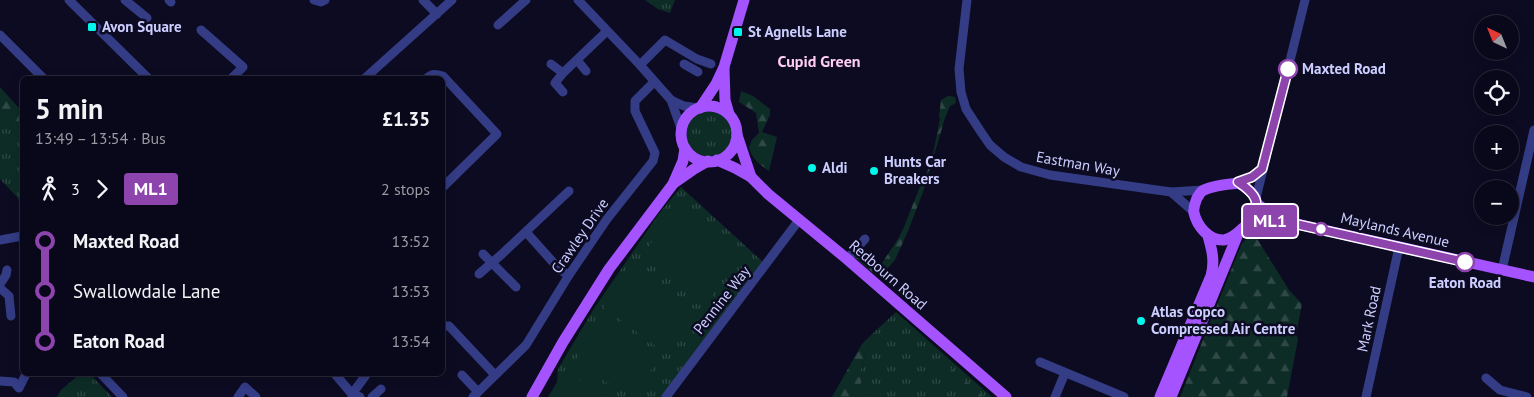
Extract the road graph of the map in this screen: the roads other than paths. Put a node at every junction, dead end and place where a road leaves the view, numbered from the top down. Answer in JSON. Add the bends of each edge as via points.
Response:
{"nodes":[{"id":1,"x":69,"y":0,"type":"edge"},
{"id":2,"x":125,"y":0,"type":"edge"},
{"id":3,"x":314,"y":0,"type":"edge"},
{"id":4,"x":325,"y":0,"type":"edge"},
{"id":5,"x":423,"y":0,"type":"edge"},
{"id":6,"x":452,"y":0,"type":"edge"},
{"id":7,"x":526,"y":0,"type":"edge"},
{"id":8,"x":578,"y":0,"type":"edge"},
{"id":9,"x":744,"y":0,"type":"edge"},
{"id":10,"x":967,"y":0,"type":"edge"},
{"id":11,"x":1305,"y":0,"type":"edge"},
{"id":12,"x":436,"y":14,"type":"junction"},
{"id":13,"x":147,"y":18,"type":"dead end"},
{"id":14,"x":498,"y":25,"type":"dead end"},
{"id":15,"x":201,"y":30,"type":"dead end"},
{"id":16,"x":607,"y":31,"type":"junction"},
{"id":17,"x":0,"y":35,"type":"edge"},
{"id":18,"x":697,"y":59,"type":"junction"},
{"id":19,"x":577,"y":60,"type":"junction"},
{"id":20,"x":551,"y":64,"type":"dead end"},
{"id":21,"x":712,"y":64,"type":"dead end"},
{"id":22,"x":640,"y":65,"type":"junction"},
{"id":23,"x":724,"y":67,"type":"junction"},
{"id":24,"x":691,"y":68,"type":"dead end"},
{"id":25,"x":586,"y":71,"type":"dead end"},
{"id":26,"x":563,"y":73,"type":"junction"},
{"id":27,"x":41,"y":76,"type":"edge"},
{"id":28,"x":146,"y":76,"type":"edge"},
{"id":29,"x":234,"y":76,"type":"edge"},
{"id":30,"x":372,"y":76,"type":"edge"},
{"id":31,"x":430,"y":76,"type":"edge"},
{"id":32,"x":443,"y":76,"type":"edge"},
{"id":33,"x":445,"y":78,"type":"edge"},
{"id":34,"x":654,"y":82,"type":"junction"},
{"id":35,"x":563,"y":92,"type":"dead end"},
{"id":36,"x":671,"y":100,"type":"junction"},
{"id":37,"x":699,"y":108,"type":"junction"},
{"id":38,"x":729,"y":114,"type":"junction"},
{"id":39,"x":1534,"y":130,"type":"edge"},
{"id":40,"x":682,"y":131,"type":"junction"},
{"id":41,"x":737,"y":135,"type":"junction"},
{"id":42,"x":686,"y":148,"type":"junction"},
{"id":43,"x":712,"y":161,"type":"junction"},
{"id":44,"x":1262,"y":169,"type":"junction"},
{"id":45,"x":751,"y":176,"type":"junction"},
{"id":46,"x":1238,"y":182,"type":"junction"},
{"id":47,"x":673,"y":184,"type":"junction"},
{"id":48,"x":445,"y":185,"type":"edge"},
{"id":49,"x":569,"y":190,"type":"dead end"},
{"id":50,"x":1203,"y":190,"type":"junction"},
{"id":51,"x":1171,"y":192,"type":"junction"},
{"id":52,"x":1256,"y":201,"type":"junction"},
{"id":53,"x":1194,"y":212,"type":"junction"},
{"id":54,"x":800,"y":220,"type":"junction"},
{"id":55,"x":1278,"y":220,"type":"junction"},
{"id":56,"x":1250,"y":222,"type":"junction"},
{"id":57,"x":526,"y":232,"type":"junction"},
{"id":58,"x":1238,"y":234,"type":"junction"},
{"id":59,"x":20,"y":236,"type":"edge"},
{"id":60,"x":1208,"y":236,"type":"junction"},
{"id":61,"x":865,"y":239,"type":"dead end"},
{"id":62,"x":0,"y":240,"type":"edge"},
{"id":63,"x":1399,"y":247,"type":"junction"},
{"id":64,"x":483,"y":254,"type":"dead end"},
{"id":65,"x":847,"y":258,"type":"junction"},
{"id":66,"x":492,"y":262,"type":"junction"},
{"id":67,"x":7,"y":270,"type":"dead end"},
{"id":68,"x":1502,"y":270,"type":"junction"},
{"id":69,"x":479,"y":274,"type":"dead end"},
{"id":70,"x":569,"y":275,"type":"junction"},
{"id":71,"x":1534,"y":277,"type":"edge"},
{"id":72,"x":0,"y":286,"type":"edge"},
{"id":73,"x":516,"y":287,"type":"dead end"},
{"id":74,"x":10,"y":316,"type":"dead end"},
{"id":75,"x":445,"y":327,"type":"edge"},
{"id":76,"x":1040,"y":362,"type":"dead end"},
{"id":77,"x":1065,"y":373,"type":"junction"},
{"id":78,"x":462,"y":375,"type":"dead end"},
{"id":79,"x":496,"y":375,"type":"junction"},
{"id":80,"x":25,"y":376,"type":"edge"},
{"id":81,"x":103,"y":376,"type":"edge"},
{"id":82,"x":336,"y":376,"type":"edge"},
{"id":83,"x":365,"y":376,"type":"edge"},
{"id":84,"x":1486,"y":378,"type":"dead end"},
{"id":85,"x":0,"y":381,"type":"edge"},
{"id":86,"x":381,"y":389,"type":"dead end"},
{"id":87,"x":475,"y":394,"type":"edge"},
{"id":88,"x":355,"y":396,"type":"edge"},
{"id":89,"x":123,"y":397,"type":"edge"},
{"id":90,"x":238,"y":397,"type":"edge"},
{"id":91,"x":256,"y":397,"type":"edge"},
{"id":92,"x":372,"y":397,"type":"edge"},
{"id":93,"x":532,"y":397,"type":"edge"},
{"id":94,"x":666,"y":397,"type":"edge"},
{"id":95,"x":1006,"y":397,"type":"edge"},
{"id":96,"x":1055,"y":397,"type":"edge"},
{"id":97,"x":1124,"y":397,"type":"edge"},
{"id":98,"x":1160,"y":397,"type":"edge"},
{"id":99,"x":1171,"y":397,"type":"edge"},
{"id":100,"x":1366,"y":397,"type":"edge"},
{"id":101,"x":1528,"y":397,"type":"edge"}],
"edges":[{"from":1,"to":28,"type":"street"},
{"from":2,"to":13,"type":"street"},
{"from":3,"to":4,"type":"street"},
{"from":5,"to":12,"type":"street"},
{"from":6,"to":12,"type":"street"},
{"from":7,"to":14,"type":"street"},
{"from":8,"to":16,"type":"street"},
{"from":9,"to":23,"type":"main road"},
{"from":10,"to":51,"type":"street","name":"Eastman Way","via":[[959,69],[961,92],[966,109],[990,145],[1021,167],[1050,175]]},
{"from":11,"to":44,"type":"street"},
{"from":12,"to":30,"type":"street"},
{"from":15,"to":29,"type":"street","via":[[243,67]]},
{"from":16,"to":19,"type":"street"},
{"from":16,"to":22,"type":"street"},
{"from":17,"to":27,"type":"street"},
{"from":18,"to":21,"type":"street"},
{"from":18,"to":22,"type":"street","via":[[665,40]]},
{"from":18,"to":24,"type":"street"},
{"from":19,"to":25,"type":"street"},
{"from":19,"to":26,"type":"street"},
{"from":20,"to":26,"type":"street"},
{"from":22,"to":34,"type":"street"},
{"from":23,"to":37,"type":"main road"},
{"from":23,"to":38,"type":"main road"},
{"from":26,"to":35,"type":"street","via":[[555,83]]},
{"from":31,"to":32,"type":"street"},
{"from":33,"to":48,"type":"street","via":[[497,134]]},
{"from":34,"to":36,"type":"street"},
{"from":34,"to":70,"type":"street","name":"Crawley Drive","via":[[635,101],[636,111],[655,152],[654,161],[607,219]]},
{"from":36,"to":37,"type":"street"},
{"from":36,"to":40,"type":"street"},
{"from":37,"to":38,"type":"main road","via":[[713,106]]},
{"from":37,"to":40,"type":"main road","via":[[687,118]]},
{"from":38,"to":41,"type":"main road","via":[[734,120]]},
{"from":39,"to":68,"type":"street"},
{"from":40,"to":42,"type":"main road"},
{"from":41,"to":43,"type":"main road","via":[[731,151],[725,157]]},
{"from":41,"to":45,"type":"main road","name":"Redbourn Road"},
{"from":42,"to":43,"type":"main road","via":[[697,158]]},
{"from":42,"to":47,"type":"main road"},
{"from":43,"to":45,"type":"main road","name":"Redbourn Road"},
{"from":43,"to":47,"type":"main road"},
{"from":44,"to":46,"type":"street"},
{"from":44,"to":52,"type":"street"},
{"from":45,"to":54,"type":"main road","name":"Redbourn Road"},
{"from":46,"to":50,"type":"main road"},
{"from":46,"to":52,"type":"main road"},
{"from":47,"to":93,"type":"main road","via":[[609,269],[562,342]]},
{"from":49,"to":57,"type":"street"},
{"from":50,"to":51,"type":"street","name":"Eastman Way"},
{"from":50,"to":53,"type":"main road","via":[[1194,205]]},
{"from":51,"to":53,"type":"street"},
{"from":52,"to":55,"type":"main road","name":"Maylands Avenue"},
{"from":52,"to":56,"type":"main road"},
{"from":53,"to":60,"type":"main road"},
{"from":54,"to":65,"type":"main road","name":"Redbourn Road"},
{"from":54,"to":94,"type":"street","name":"Pennine Way"},
{"from":55,"to":56,"type":"main road","name":"Maylands Avenue"},
{"from":55,"to":63,"type":"main road","name":"Maylands Avenue"},
{"from":56,"to":58,"type":"main road"},
{"from":57,"to":66,"type":"street"},
{"from":57,"to":70,"type":"street","via":[[560,270]]},
{"from":58,"to":60,"type":"main road","via":[[1223,240]]},
{"from":58,"to":99,"type":"main road"},
{"from":59,"to":62,"type":"street"},
{"from":60,"to":98,"type":"main road","via":[[1213,253],[1211,276]]},
{"from":61,"to":65,"type":"street"},
{"from":63,"to":68,"type":"main road","name":"Maylands Avenue"},
{"from":63,"to":100,"type":"street","name":"Mark Road"},
{"from":64,"to":66,"type":"street"},
{"from":65,"to":95,"type":"main road","name":"Redbourn Road"},
{"from":66,"to":69,"type":"street"},
{"from":66,"to":73,"type":"street"},
{"from":67,"to":72,"type":"street"},
{"from":68,"to":71,"type":"main road","name":"Maylands Avenue"},
{"from":70,"to":79,"type":"street","name":"Crawley Drive","via":[[526,345]]},
{"from":72,"to":74,"type":"street","via":[[10,296]]},
{"from":75,"to":79,"type":"street","via":[[449,326]]},
{"from":76,"to":77,"type":"street"},
{"from":77,"to":96,"type":"street"},
{"from":77,"to":97,"type":"street"},
{"from":78,"to":87,"type":"street"},
{"from":79,"to":87,"type":"street","name":"Crawley Drive"},
{"from":80,"to":85,"type":"street","via":[[19,388],[14,382]]},
{"from":81,"to":89,"type":"street"},
{"from":82,"to":88,"type":"street"},
{"from":83,"to":88,"type":"street"},
{"from":84,"to":101,"type":"street","via":[[1500,390]]},
{"from":86,"to":92,"type":"street"},
{"from":90,"to":91,"type":"street","via":[[245,387]]}]}
